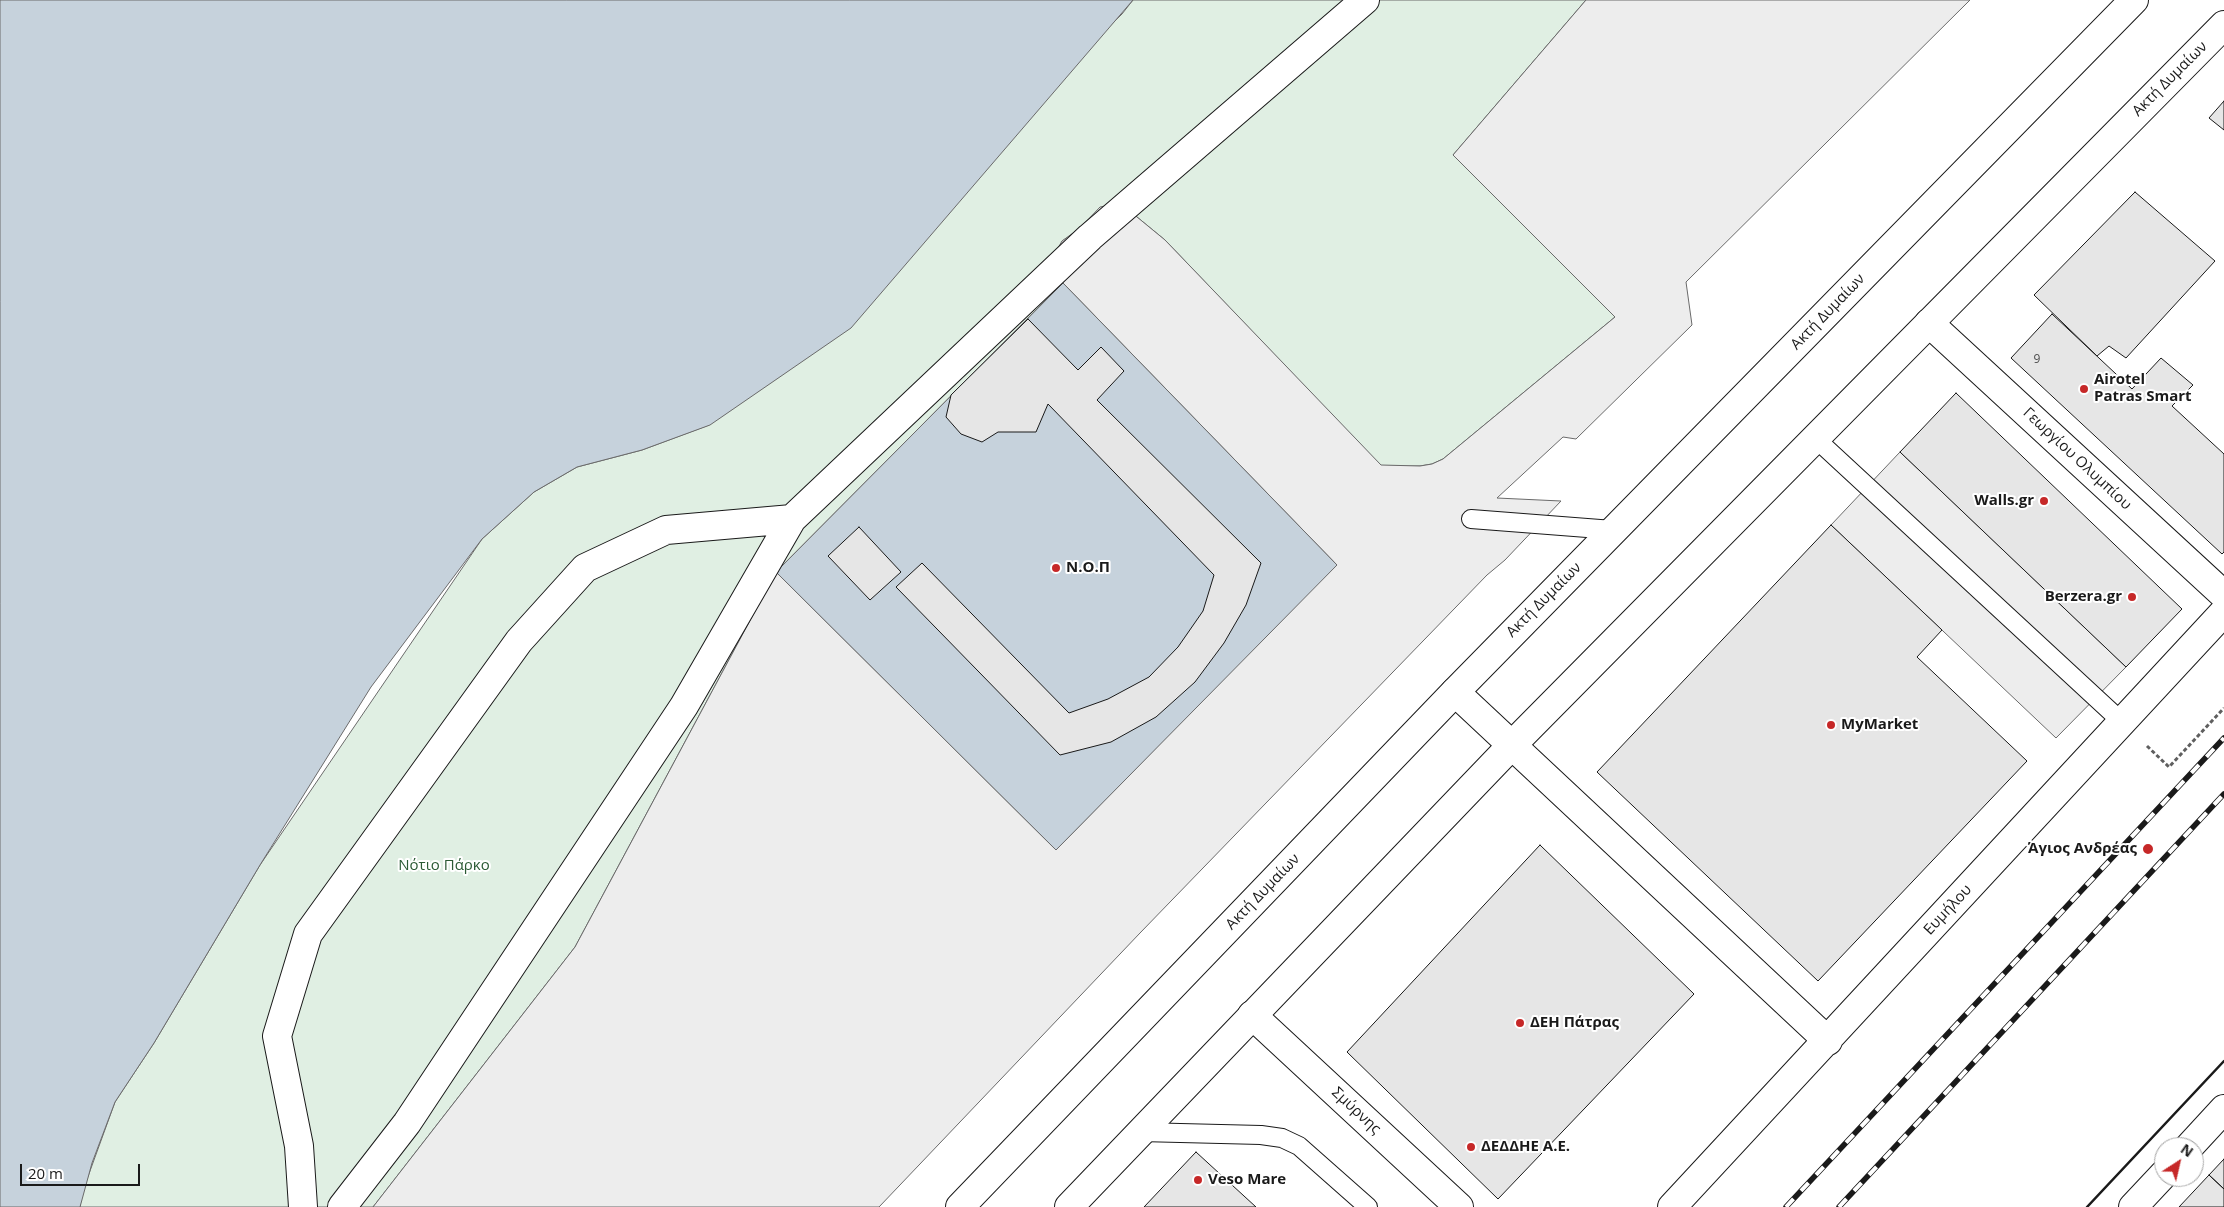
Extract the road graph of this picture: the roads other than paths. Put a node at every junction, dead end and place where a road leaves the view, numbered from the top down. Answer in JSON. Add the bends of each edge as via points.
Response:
{"nodes":[{"id":1,"x":1365,"y":0,"type":"edge"},
{"id":2,"x":2134,"y":0,"type":"edge"},
{"id":3,"x":2224,"y":25,"type":"edge"},
{"id":4,"x":1929,"y":323,"type":"junction"},
{"id":5,"x":1815,"y":438,"type":"junction"},
{"id":6,"x":792,"y":519,"type":"junction"},
{"id":7,"x":1471,"y":519,"type":"dead end"},
{"id":8,"x":1613,"y":530,"type":"junction"},
{"id":9,"x":2224,"y":595,"type":"edge"},
{"id":10,"x":2224,"y":612,"type":"edge"},
{"id":11,"x":1455,"y":692,"type":"junction"},
{"id":12,"x":2122,"y":722,"type":"junction"},
{"id":13,"x":1512,"y":745,"type":"junction"},
{"id":14,"x":1252,"y":1015,"type":"junction"},
{"id":15,"x":1828,"y":1041,"type":"junction"},
{"id":16,"x":2224,"y":1109,"type":"edge"},
{"id":17,"x":1140,"y":1132,"type":"junction"},
{"id":18,"x":2198,"y":1137,"type":"edge"},
{"id":19,"x":2154,"y":1185,"type":"edge"},
{"id":20,"x":303,"y":1207,"type":"edge"},
{"id":21,"x":342,"y":1207,"type":"edge"},
{"id":22,"x":960,"y":1207,"type":"edge"},
{"id":23,"x":1069,"y":1207,"type":"edge"},
{"id":24,"x":1368,"y":1207,"type":"edge"},
{"id":25,"x":1459,"y":1207,"type":"edge"},
{"id":26,"x":1672,"y":1207,"type":"edge"},
{"id":27,"x":2133,"y":1207,"type":"edge"}],
"edges":[{"from":1,"to":6,"type":"street","via":[[1090,237]]},
{"from":2,"to":8,"type":"street","name":"Ακτή Δυμαίων"},
{"from":3,"to":4,"type":"street","name":"Ακτή Δυμαίων"},
{"from":4,"to":5,"type":"street","name":"Ακτή Δυμαίων"},
{"from":4,"to":9,"type":"street","name":"Γεωργίου Ολυμπίου"},
{"from":5,"to":12,"type":"lane"},
{"from":5,"to":13,"type":"street","name":"Ακτή Δυμαίων"},
{"from":6,"to":20,"type":"street","via":[[666,530],[585,568],[519,641],[308,934],[277,1036],[299,1146]]},
{"from":6,"to":21,"type":"street","via":[[684,706],[408,1123]]},
{"from":7,"to":8,"type":"lane"},
{"from":8,"to":11,"type":"street","name":"Ακτή Δυμαίων"},
{"from":10,"to":12,"type":"street","name":"Ευμήλου"},
{"from":11,"to":13,"type":"street"},
{"from":11,"to":22,"type":"street","name":"Ακτή Δυμαίων"},
{"from":12,"to":15,"type":"street","name":"Ευμήλου"},
{"from":13,"to":14,"type":"street","name":"Ακτή Δυμαίων"},
{"from":13,"to":15,"type":"street"},
{"from":14,"to":17,"type":"street","name":"Ακτή Δυμαίων"},
{"from":14,"to":25,"type":"street","name":"Σμύρνης"},
{"from":15,"to":26,"type":"street","name":"Ευμήλου"},
{"from":16,"to":18,"type":"street"},
{"from":17,"to":23,"type":"street","name":"Ακτή Δυμαίων"},
{"from":17,"to":24,"type":"lane","via":[[1282,1138],[1299,1146]]},
{"from":19,"to":27,"type":"street"}]}
